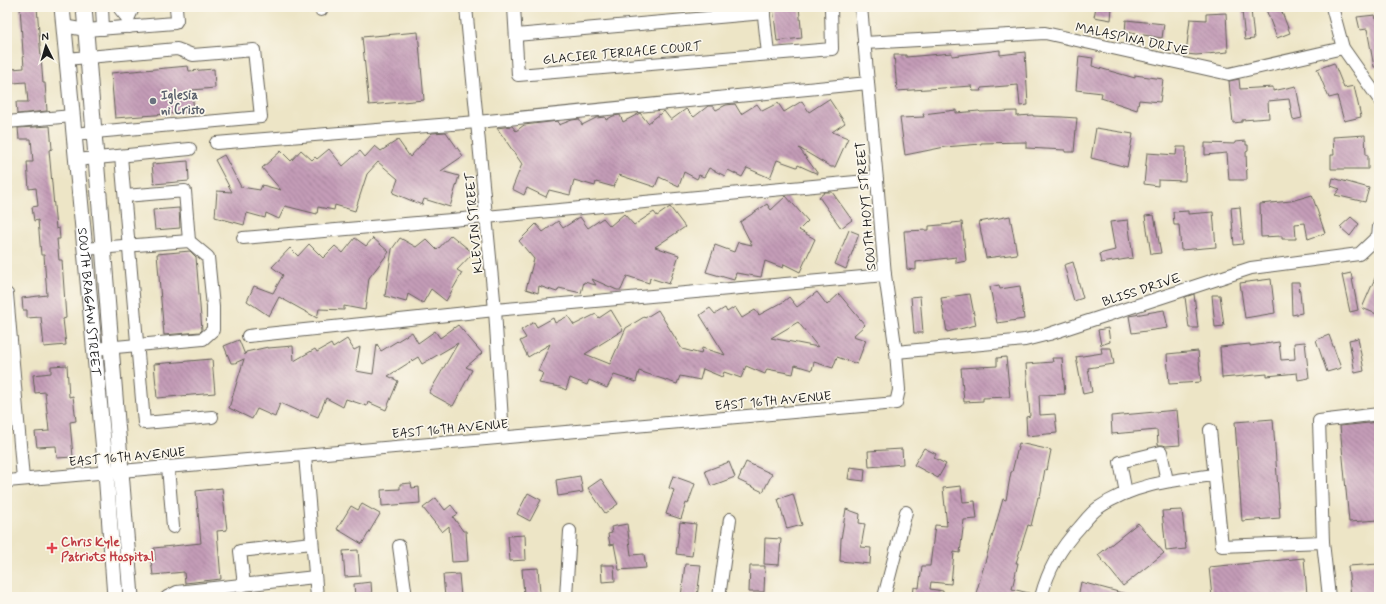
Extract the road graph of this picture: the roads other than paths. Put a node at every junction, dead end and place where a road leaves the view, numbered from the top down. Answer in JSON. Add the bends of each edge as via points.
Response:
{"nodes":[{"id":1,"x":62,"y":7,"type":"edge"},
{"id":2,"x":84,"y":7,"type":"edge"},
{"id":3,"x":102,"y":7,"type":"edge"},
{"id":4,"x":176,"y":7,"type":"edge"},
{"id":5,"x":466,"y":7,"type":"edge"},
{"id":6,"x":514,"y":7,"type":"edge"},
{"id":7,"x":831,"y":7,"type":"edge"},
{"id":8,"x":861,"y":7,"type":"edge"},
{"id":9,"x":1332,"y":7,"type":"edge"},
{"id":10,"x":120,"y":9,"type":"dead end"},
{"id":11,"x":763,"y":10,"type":"edge"},
{"id":12,"x":130,"y":18,"type":"junction"},
{"id":13,"x":63,"y":26,"type":"junction"},
{"id":14,"x":103,"y":29,"type":"junction"},
{"id":15,"x":86,"y":30,"type":"junction"},
{"id":16,"x":516,"y":35,"type":"junction"},
{"id":17,"x":864,"y":43,"type":"junction"},
{"id":18,"x":1343,"y":48,"type":"junction"},
{"id":19,"x":768,"y":54,"type":"junction"},
{"id":20,"x":88,"y":58,"type":"junction"},
{"id":21,"x":66,"y":59,"type":"junction"},
{"id":22,"x":868,"y":84,"type":"junction"},
{"id":23,"x":1379,"y":99,"type":"edge"},
{"id":24,"x":72,"y":116,"type":"junction"},
{"id":25,"x":7,"y":122,"type":"edge"},
{"id":26,"x":477,"y":122,"type":"junction"},
{"id":27,"x":94,"y":132,"type":"junction"},
{"id":28,"x":73,"y":134,"type":"junction"},
{"id":29,"x":216,"y":142,"type":"dead end"},
{"id":30,"x":190,"y":149,"type":"dead end"},
{"id":31,"x":121,"y":156,"type":"junction"},
{"id":32,"x":96,"y":158,"type":"junction"},
{"id":33,"x":76,"y":160,"type":"junction"},
{"id":34,"x":878,"y":180,"type":"junction"},
{"id":35,"x":125,"y":196,"type":"junction"},
{"id":36,"x":486,"y":217,"type":"junction"},
{"id":37,"x":1378,"y":233,"type":"edge"},
{"id":38,"x":243,"y":238,"type":"dead end"},
{"id":39,"x":189,"y":241,"type":"junction"},
{"id":40,"x":129,"y":245,"type":"junction"},
{"id":41,"x":103,"y":247,"type":"junction"},
{"id":42,"x":84,"y":249,"type":"junction"},
{"id":43,"x":885,"y":275,"type":"junction"},
{"id":44,"x":7,"y":294,"type":"edge"},
{"id":45,"x":495,"y":310,"type":"junction"},
{"id":46,"x":248,"y":336,"type":"dead end"},
{"id":47,"x":137,"y":345,"type":"junction"},
{"id":48,"x":111,"y":347,"type":"junction"},
{"id":49,"x":94,"y":349,"type":"junction"},
{"id":50,"x":896,"y":352,"type":"junction"},
{"id":51,"x":896,"y":403,"type":"joint"},
{"id":52,"x":1379,"y":414,"type":"edge"},
{"id":53,"x":212,"y":417,"type":"dead end"},
{"id":54,"x":1210,"y":430,"type":"dead end"},
{"id":55,"x":503,"y":437,"type":"junction"},
{"id":56,"x":305,"y":455,"type":"junction"},
{"id":57,"x":168,"y":467,"type":"junction"},
{"id":58,"x":121,"y":471,"type":"junction"},
{"id":59,"x":106,"y":472,"type":"junction"},
{"id":60,"x":1214,"y":475,"type":"junction"},
{"id":61,"x":23,"y":479,"type":"junction"},
{"id":62,"x":7,"y":481,"type":"edge"},
{"id":63,"x":1167,"y":481,"type":"junction"},
{"id":64,"x":1126,"y":493,"type":"junction"},
{"id":65,"x":906,"y":512,"type":"dead end"},
{"id":66,"x":730,"y":520,"type":"dead end"},
{"id":67,"x":173,"y":527,"type":"dead end"},
{"id":68,"x":570,"y":531,"type":"dead end"},
{"id":69,"x":1323,"y":542,"type":"junction"},
{"id":70,"x":312,"y":543,"type":"junction"},
{"id":71,"x":399,"y":546,"type":"dead end"},
{"id":72,"x":316,"y":577,"type":"junction"},
{"id":73,"x":244,"y":584,"type":"junction"},
{"id":74,"x":115,"y":597,"type":"edge"},
{"id":75,"x":131,"y":597,"type":"edge"},
{"id":76,"x":167,"y":597,"type":"edge"},
{"id":77,"x":317,"y":597,"type":"edge"},
{"id":78,"x":406,"y":597,"type":"edge"},
{"id":79,"x":566,"y":597,"type":"edge"},
{"id":80,"x":720,"y":597,"type":"edge"},
{"id":81,"x":884,"y":597,"type":"edge"},
{"id":82,"x":1041,"y":597,"type":"edge"},
{"id":83,"x":1329,"y":597,"type":"edge"}],
"edges":[{"from":1,"to":13,"type":"main road","name":"SOUTH BRAGAW STREET"},
{"from":2,"to":15,"type":"main road","name":"SOUTH BRAGAW STREET"},
{"from":3,"to":14,"type":"street"},
{"from":4,"to":12,"type":"street","via":[[175,23]]},
{"from":5,"to":26,"type":"street","name":"KLEVIN STREET"},
{"from":6,"to":16,"type":"street","name":"GLACIER TERRACE COURT"},
{"from":7,"to":19,"type":"street","name":"GLACIER TERRACE COURT","via":[[832,49]]},
{"from":8,"to":17,"type":"street","name":"SOUTH HOYT STREET"},
{"from":9,"to":18,"type":"street"},
{"from":10,"to":12,"type":"street"},
{"from":11,"to":16,"type":"street","name":"GLACIER TERRACE COURT"},
{"from":11,"to":19,"type":"street","name":"GLACIER TERRACE COURT"},
{"from":12,"to":14,"type":"street"},
{"from":13,"to":15,"type":"street"},
{"from":13,"to":21,"type":"main road","name":"SOUTH BRAGAW STREET"},
{"from":14,"to":15,"type":"street"},
{"from":15,"to":20,"type":"main road","name":"SOUTH BRAGAW STREET"},
{"from":16,"to":19,"type":"street","name":"GLACIER TERRACE COURT","via":[[518,75]]},
{"from":17,"to":18,"type":"street","name":"MALASPINA DRIVE","via":[[1045,33],[1229,74]]},
{"from":17,"to":22,"type":"street","name":"SOUTH HOYT STREET"},
{"from":18,"to":23,"type":"street"},
{"from":20,"to":21,"type":"street"},
{"from":20,"to":27,"type":"main road","name":"SOUTH BRAGAW STREET"},
{"from":20,"to":27,"type":"street","via":[[177,49],[193,55],[254,50],[261,118]]},
{"from":21,"to":24,"type":"main road","name":"SOUTH BRAGAW STREET"},
{"from":22,"to":26,"type":"street"},
{"from":22,"to":34,"type":"street","name":"SOUTH HOYT STREET"},
{"from":24,"to":25,"type":"street"},
{"from":24,"to":28,"type":"main road","name":"SOUTH BRAGAW STREET"},
{"from":26,"to":29,"type":"street"},
{"from":26,"to":36,"type":"street","name":"KLEVIN STREET"},
{"from":27,"to":28,"type":"street"},
{"from":27,"to":32,"type":"main road","name":"SOUTH BRAGAW STREET"},
{"from":28,"to":33,"type":"main road","name":"SOUTH BRAGAW STREET"},
{"from":30,"to":31,"type":"street"},
{"from":31,"to":32,"type":"street"},
{"from":31,"to":35,"type":"street"},
{"from":32,"to":33,"type":"street"},
{"from":32,"to":41,"type":"main road","name":"SOUTH BRAGAW STREET"},
{"from":33,"to":42,"type":"main road","name":"SOUTH BRAGAW STREET"},
{"from":34,"to":36,"type":"street"},
{"from":34,"to":43,"type":"street","name":"SOUTH HOYT STREET"},
{"from":35,"to":39,"type":"street","via":[[185,191]]},
{"from":35,"to":40,"type":"street"},
{"from":36,"to":38,"type":"street"},
{"from":36,"to":45,"type":"street","name":"KLEVIN STREET"},
{"from":37,"to":50,"type":"street","name":"BLISS DRIVE","via":[[1359,254],[1251,268],[1025,340]]},
{"from":39,"to":40,"type":"street"},
{"from":39,"to":47,"type":"street","via":[[208,257],[213,330],[203,339]]},
{"from":40,"to":41,"type":"street"},
{"from":40,"to":47,"type":"street"},
{"from":41,"to":42,"type":"street"},
{"from":41,"to":48,"type":"main road","name":"SOUTH BRAGAW STREET"},
{"from":42,"to":49,"type":"main road","name":"SOUTH BRAGAW STREET"},
{"from":43,"to":45,"type":"street"},
{"from":43,"to":50,"type":"street","name":"SOUTH HOYT STREET"},
{"from":44,"to":61,"type":"street"},
{"from":45,"to":46,"type":"street"},
{"from":45,"to":55,"type":"street","name":"KLEVIN STREET"},
{"from":47,"to":48,"type":"street"},
{"from":47,"to":53,"type":"street","via":[[144,423]]},
{"from":48,"to":49,"type":"street"},
{"from":48,"to":58,"type":"main road","name":"SOUTH BRAGAW STREET"},
{"from":49,"to":59,"type":"main road","name":"SOUTH BRAGAW STREET"},
{"from":50,"to":51,"type":"street","name":"SOUTH HOYT STREET","via":[[899,390]]},
{"from":51,"to":55,"type":"street","name":"EAST 16TH AVENUE"},
{"from":52,"to":69,"type":"street","via":[[1319,421]]},
{"from":54,"to":60,"type":"street"},
{"from":55,"to":56,"type":"street","name":"EAST 16TH AVENUE"},
{"from":56,"to":57,"type":"street","name":"EAST 16TH AVENUE"},
{"from":56,"to":70,"type":"street"},
{"from":57,"to":58,"type":"street","name":"EAST 16TH AVENUE"},
{"from":57,"to":67,"type":"street"},
{"from":58,"to":59,"type":"street","name":"EAST 16TH AVENUE"},
{"from":58,"to":75,"type":"main road","name":"SOUTH BRAGAW STREET"},
{"from":59,"to":61,"type":"street","name":"EAST 16TH AVENUE"},
{"from":59,"to":74,"type":"main road","name":"SOUTH BRAGAW STREET"},
{"from":60,"to":63,"type":"street"},
{"from":60,"to":69,"type":"street","via":[[1222,546]]},
{"from":61,"to":62,"type":"street","name":"EAST 16TH AVENUE"},
{"from":63,"to":64,"type":"street"},
{"from":63,"to":64,"type":"street","via":[[1161,452],[1120,462]]},
{"from":64,"to":82,"type":"street","via":[[1097,508],[1068,539],[1055,559]]},
{"from":65,"to":81,"type":"street"},
{"from":66,"to":80,"type":"street"},
{"from":68,"to":79,"type":"street"},
{"from":69,"to":83,"type":"street"},
{"from":70,"to":72,"type":"street"},
{"from":70,"to":73,"type":"street","via":[[240,550]]},
{"from":71,"to":78,"type":"street"},
{"from":72,"to":73,"type":"street"},
{"from":72,"to":77,"type":"street"},
{"from":73,"to":76,"type":"street","via":[[177,592]]}]}
